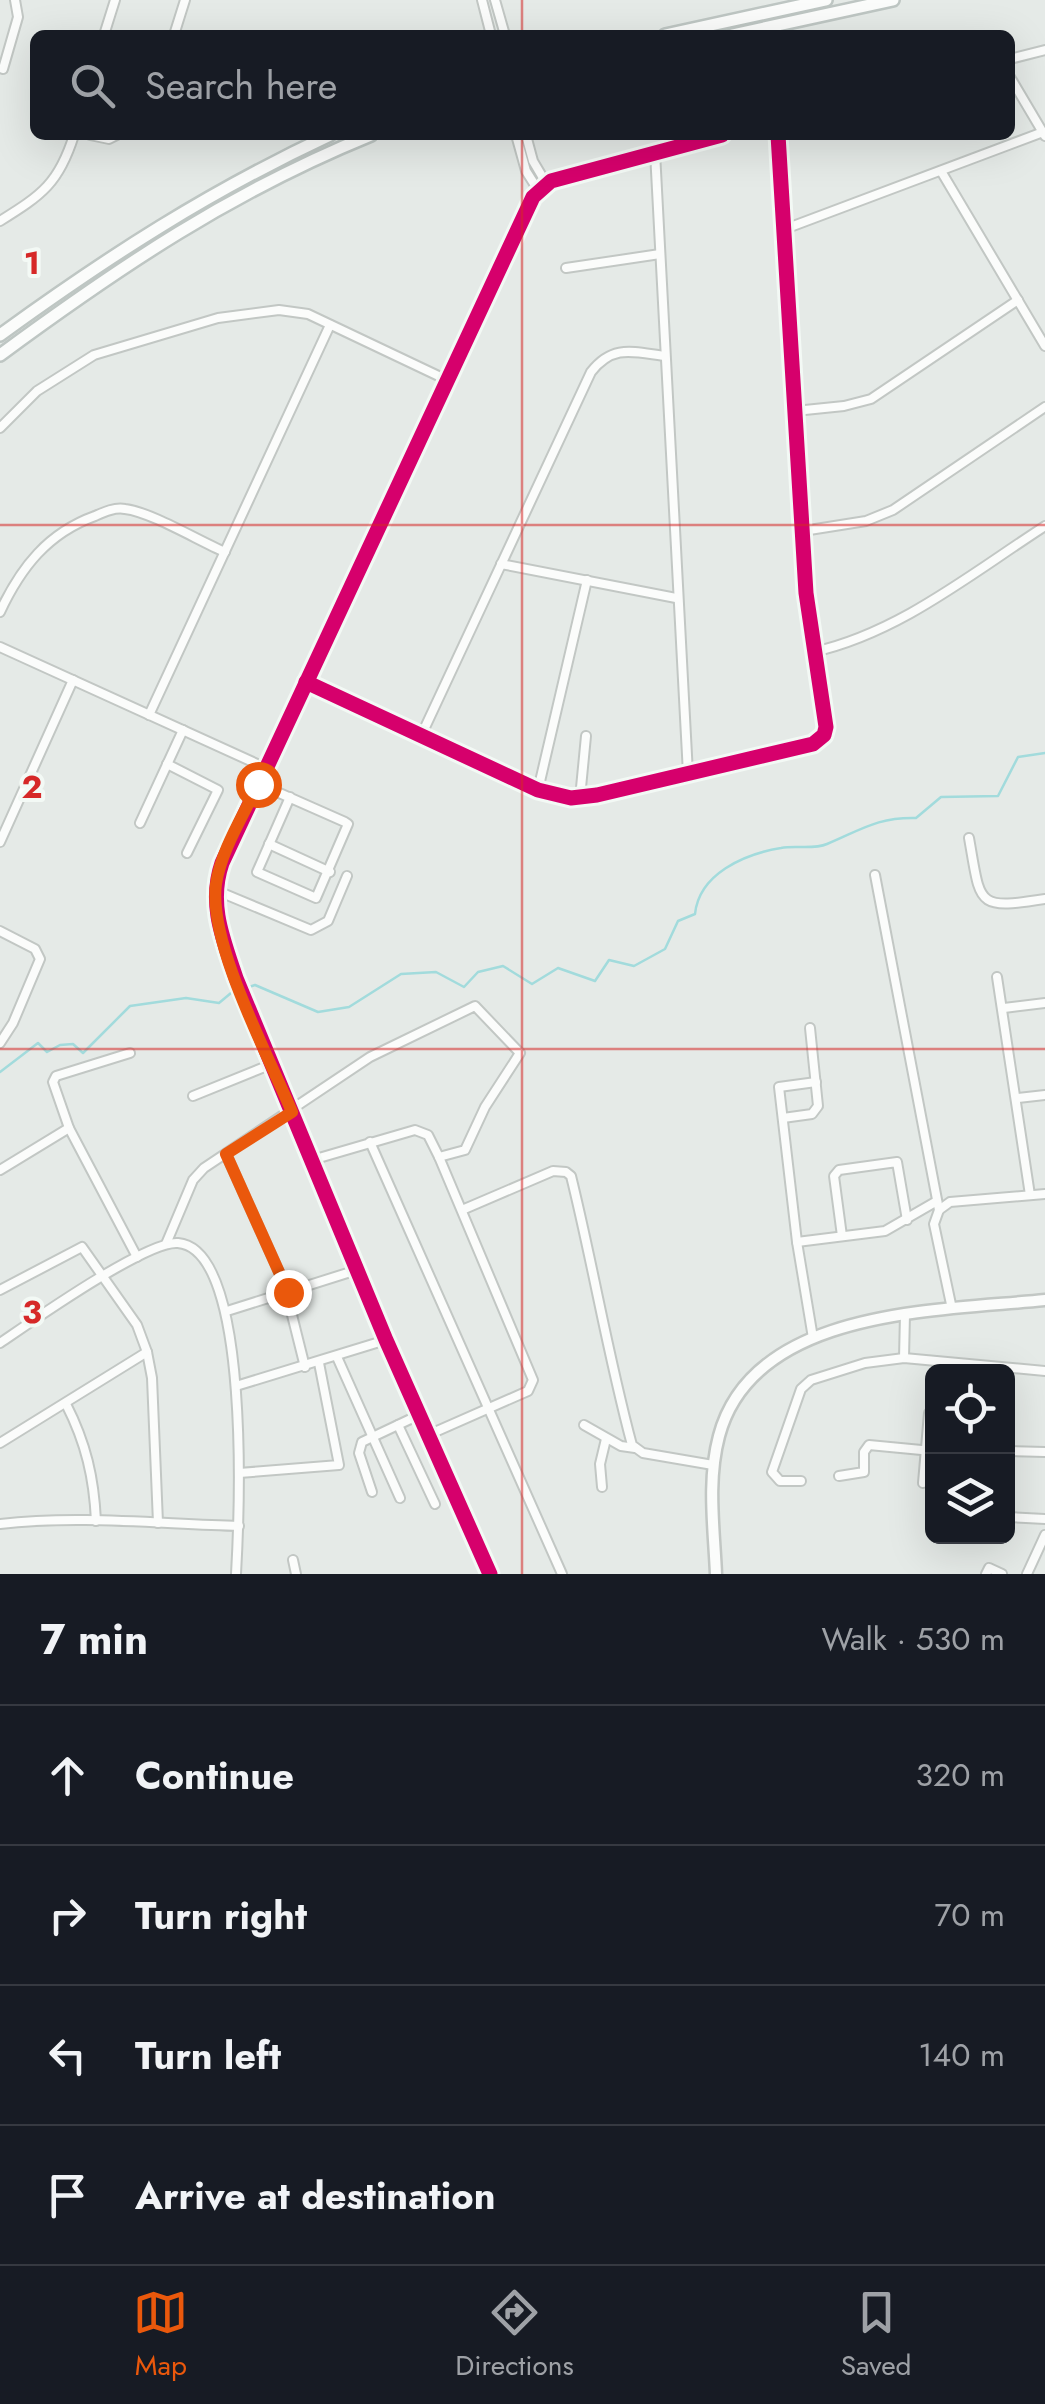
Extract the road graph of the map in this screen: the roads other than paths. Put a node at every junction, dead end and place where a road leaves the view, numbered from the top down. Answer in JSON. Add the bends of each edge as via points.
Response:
{"nodes":[{"id":1,"x":15,"y":0,"type":"edge"},
{"id":2,"x":115,"y":0,"type":"edge"},
{"id":3,"x":186,"y":0,"type":"edge"},
{"id":4,"x":482,"y":0,"type":"edge"},
{"id":5,"x":495,"y":0,"type":"edge"},
{"id":6,"x":826,"y":0,"type":"edge"},
{"id":7,"x":893,"y":0,"type":"edge"},
{"id":8,"x":787,"y":4,"type":"edge"},
{"id":9,"x":106,"y":30,"type":"edge"},
{"id":10,"x":176,"y":30,"type":"edge"},
{"id":11,"x":490,"y":30,"type":"edge"},
{"id":12,"x":504,"y":30,"type":"edge"},
{"id":13,"x":685,"y":30,"type":"edge"},
{"id":14,"x":755,"y":30,"type":"edge"},
{"id":15,"x":1045,"y":50,"type":"edge"},
{"id":16,"x":1015,"y":57,"type":"edge"},
{"id":17,"x":3,"y":69,"type":"dead end"},
{"id":18,"x":1015,"y":85,"type":"edge"},
{"id":19,"x":1044,"y":134,"type":"edge"},
{"id":20,"x":72,"y":140,"type":"edge"},
{"id":21,"x":320,"y":140,"type":"edge"},
{"id":22,"x":360,"y":140,"type":"edge"},
{"id":23,"x":517,"y":140,"type":"edge"},
{"id":24,"x":527,"y":140,"type":"edge"},
{"id":25,"x":702,"y":140,"type":"edge"},
{"id":26,"x":778,"y":140,"type":"edge"},
{"id":27,"x":655,"y":152,"type":"junction"},
{"id":28,"x":940,"y":171,"type":"junction"},
{"id":29,"x":542,"y":187,"type":"junction"},
{"id":30,"x":0,"y":221,"type":"edge"},
{"id":31,"x":784,"y":229,"type":"junction"},
{"id":32,"x":660,"y":254,"type":"junction"},
{"id":33,"x":566,"y":268,"type":"dead end"},
{"id":34,"x":1018,"y":300,"type":"junction"},
{"id":35,"x":330,"y":325,"type":"junction"},
{"id":36,"x":0,"y":335,"type":"edge"},
{"id":37,"x":1045,"y":346,"type":"edge"},
{"id":38,"x":0,"y":355,"type":"edge"},
{"id":39,"x":664,"y":356,"type":"junction"},
{"id":40,"x":447,"y":380,"type":"junction"},
{"id":41,"x":1045,"y":407,"type":"edge"},
{"id":42,"x":795,"y":411,"type":"junction"},
{"id":43,"x":0,"y":428,"type":"edge"},
{"id":44,"x":1045,"y":526,"type":"edge"},
{"id":45,"x":803,"y":532,"type":"junction"},
{"id":46,"x":225,"y":552,"type":"junction"},
{"id":47,"x":501,"y":564,"type":"junction"},
{"id":48,"x":587,"y":580,"type":"junction"},
{"id":49,"x":676,"y":598,"type":"junction"},
{"id":50,"x":0,"y":612,"type":"edge"},
{"id":51,"x":0,"y":647,"type":"edge"},
{"id":52,"x":813,"y":652,"type":"junction"},
{"id":53,"x":73,"y":680,"type":"junction"},
{"id":54,"x":306,"y":682,"type":"junction"},
{"id":55,"x":149,"y":715,"type":"junction"},
{"id":56,"x":183,"y":730,"type":"junction"},
{"id":57,"x":422,"y":736,"type":"junction"},
{"id":58,"x":586,"y":736,"type":"dead end"},
{"id":59,"x":167,"y":764,"type":"junction"},
{"id":60,"x":266,"y":768,"type":"junction"},
{"id":61,"x":688,"y":774,"type":"junction"},
{"id":62,"x":258,"y":784,"type":"junction"},
{"id":63,"x":538,"y":790,"type":"junction"},
{"id":64,"x":290,"y":797,"type":"junction"},
{"id":65,"x":580,"y":798,"type":"junction"},
{"id":66,"x":140,"y":823,"type":"dead end"},
{"id":67,"x":969,"y":838,"type":"dead end"},
{"id":68,"x":0,"y":842,"type":"edge"},
{"id":69,"x":269,"y":844,"type":"junction"},
{"id":70,"x":187,"y":852,"type":"dead end"},
{"id":71,"x":330,"y":872,"type":"junction"},
{"id":72,"x":875,"y":875,"type":"dead end"},
{"id":73,"x":347,"y":876,"type":"dead end"},
{"id":74,"x":215,"y":890,"type":"junction"},
{"id":75,"x":1045,"y":900,"type":"edge"},
{"id":76,"x":0,"y":931,"type":"edge"},
{"id":77,"x":997,"y":976,"type":"dead end"},
{"id":78,"x":1045,"y":1002,"type":"edge"},
{"id":79,"x":1004,"y":1008,"type":"junction"},
{"id":80,"x":810,"y":1028,"type":"dead end"},
{"id":81,"x":0,"y":1043,"type":"edge"},
{"id":82,"x":130,"y":1053,"type":"dead end"},
{"id":83,"x":272,"y":1064,"type":"junction"},
{"id":84,"x":816,"y":1082,"type":"junction"},
{"id":85,"x":193,"y":1096,"type":"dead end"},
{"id":86,"x":1045,"y":1096,"type":"edge"},
{"id":87,"x":1018,"y":1098,"type":"junction"},
{"id":88,"x":292,"y":1112,"type":"junction"},
{"id":89,"x":782,"y":1118,"type":"junction"},
{"id":90,"x":69,"y":1128,"type":"junction"},
{"id":91,"x":370,"y":1142,"type":"junction"},
{"id":92,"x":226,"y":1154,"type":"junction"},
{"id":93,"x":439,"y":1157,"type":"junction"},
{"id":94,"x":312,"y":1160,"type":"junction"},
{"id":95,"x":0,"y":1170,"type":"edge"},
{"id":96,"x":1030,"y":1194,"type":"junction"},
{"id":97,"x":1045,"y":1194,"type":"edge"},
{"id":98,"x":938,"y":1206,"type":"junction"},
{"id":99,"x":462,"y":1210,"type":"junction"},
{"id":100,"x":908,"y":1220,"type":"junction"},
{"id":101,"x":842,"y":1236,"type":"junction"},
{"id":102,"x":796,"y":1242,"type":"junction"},
{"id":103,"x":166,"y":1244,"type":"junction"},
{"id":104,"x":137,"y":1258,"type":"junction"},
{"id":105,"x":357,"y":1270,"type":"junction"},
{"id":106,"x":103,"y":1278,"type":"junction"},
{"id":107,"x":0,"y":1290,"type":"edge"},
{"id":108,"x":288,"y":1292,"type":"junction"},
{"id":109,"x":1045,"y":1300,"type":"edge"},
{"id":110,"x":952,"y":1310,"type":"junction"},
{"id":111,"x":227,"y":1311,"type":"junction"},
{"id":112,"x":292,"y":1314,"type":"dead end"},
{"id":113,"x":905,"y":1314,"type":"junction"},
{"id":114,"x":813,"y":1338,"type":"junction"},
{"id":115,"x":386,"y":1340,"type":"junction"},
{"id":116,"x":0,"y":1343,"type":"edge"},
{"id":117,"x":147,"y":1352,"type":"junction"},
{"id":118,"x":337,"y":1356,"type":"junction"},
{"id":119,"x":904,"y":1358,"type":"junction"},
{"id":120,"x":320,"y":1362,"type":"junction"},
{"id":121,"x":955,"y":1364,"type":"edge"},
{"id":122,"x":305,"y":1366,"type":"junction"},
{"id":123,"x":1015,"y":1370,"type":"edge"},
{"id":124,"x":1045,"y":1371,"type":"edge"},
{"id":125,"x":236,"y":1386,"type":"junction"},
{"id":126,"x":66,"y":1404,"type":"junction"},
{"id":127,"x":486,"y":1410,"type":"junction"},
{"id":128,"x":420,"y":1415,"type":"junction"},
{"id":129,"x":398,"y":1425,"type":"junction"},
{"id":130,"x":584,"y":1425,"type":"dead end"},
{"id":131,"x":428,"y":1435,"type":"junction"},
{"id":132,"x":372,"y":1438,"type":"junction"},
{"id":133,"x":606,"y":1439,"type":"junction"},
{"id":134,"x":0,"y":1442,"type":"edge"},
{"id":135,"x":635,"y":1448,"type":"junction"},
{"id":136,"x":925,"y":1450,"type":"edge"},
{"id":137,"x":1015,"y":1451,"type":"edge"},
{"id":138,"x":1045,"y":1452,"type":"edge"},
{"id":139,"x":929,"y":1454,"type":"edge"},
{"id":140,"x":714,"y":1465,"type":"junction"},
{"id":141,"x":238,"y":1473,"type":"junction"},
{"id":142,"x":839,"y":1476,"type":"dead end"},
{"id":143,"x":801,"y":1481,"type":"dead end"},
{"id":144,"x":923,"y":1483,"type":"dead end"},
{"id":145,"x":602,"y":1487,"type":"dead end"},
{"id":146,"x":372,"y":1492,"type":"dead end"},
{"id":147,"x":400,"y":1498,"type":"dead end"},
{"id":148,"x":435,"y":1504,"type":"dead end"},
{"id":149,"x":1015,"y":1517,"type":"edge"},
{"id":150,"x":1045,"y":1519,"type":"edge"},
{"id":151,"x":96,"y":1521,"type":"junction"},
{"id":152,"x":0,"y":1524,"type":"edge"},
{"id":153,"x":158,"y":1524,"type":"junction"},
{"id":154,"x":239,"y":1526,"type":"junction"},
{"id":155,"x":1045,"y":1535,"type":"edge"},
{"id":156,"x":293,"y":1560,"type":"dead end"},
{"id":157,"x":1028,"y":1571,"type":"edge"},
{"id":158,"x":236,"y":1574,"type":"edge"},
{"id":159,"x":296,"y":1574,"type":"edge"},
{"id":160,"x":490,"y":1574,"type":"edge"},
{"id":161,"x":562,"y":1574,"type":"edge"},
{"id":162,"x":716,"y":1574,"type":"edge"},
{"id":163,"x":986,"y":1574,"type":"edge"},
{"id":164,"x":1002,"y":1574,"type":"edge"},
{"id":165,"x":1042,"y":1574,"type":"edge"}],
"edges":[{"from":1,"to":17,"type":"street","via":[[18,17]]},
{"from":2,"to":9,"type":"street"},
{"from":3,"to":10,"type":"street"},
{"from":4,"to":11,"type":"street"},
{"from":5,"to":12,"type":"street"},
{"from":6,"to":8,"type":"main road"},
{"from":7,"to":14,"type":"main road"},
{"from":8,"to":13,"type":"main road"},
{"from":15,"to":16,"type":"street"},
{"from":18,"to":19,"type":"street"},
{"from":19,"to":28,"type":"street"},
{"from":20,"to":30,"type":"street","via":[[50,186]]},
{"from":21,"to":36,"type":"main road","via":[[174,216]]},
{"from":22,"to":38,"type":"main road","via":[[202,216]]},
{"from":23,"to":29,"type":"street","via":[[526,170]]},
{"from":24,"to":29,"type":"street"},
{"from":25,"to":27,"type":"street"},
{"from":26,"to":31,"type":"street"},
{"from":27,"to":29,"type":"street"},
{"from":27,"to":32,"type":"street"},
{"from":28,"to":31,"type":"street"},
{"from":28,"to":34,"type":"street"},
{"from":29,"to":40,"type":"street"},
{"from":31,"to":42,"type":"street"},
{"from":32,"to":33,"type":"street"},
{"from":32,"to":39,"type":"street"},
{"from":34,"to":37,"type":"street"},
{"from":34,"to":42,"type":"street","via":[[870,399]]},
{"from":35,"to":40,"type":"street"},
{"from":35,"to":43,"type":"street","via":[[279,310],[149,336],[64,372]]},
{"from":35,"to":46,"type":"street"},
{"from":39,"to":47,"type":"street","via":[[613,353],[591,372]]},
{"from":39,"to":49,"type":"street"},
{"from":40,"to":54,"type":"street"},
{"from":41,"to":45,"type":"street","via":[[893,510]]},
{"from":42,"to":45,"type":"street"},
{"from":44,"to":52,"type":"street","via":[[888,626]]},
{"from":45,"to":52,"type":"street"},
{"from":46,"to":50,"type":"street","via":[[117,508],[51,538]]},
{"from":46,"to":55,"type":"street"},
{"from":47,"to":48,"type":"street"},
{"from":47,"to":57,"type":"street"},
{"from":48,"to":49,"type":"street"},
{"from":48,"to":63,"type":"street"},
{"from":49,"to":61,"type":"street"},
{"from":51,"to":53,"type":"street"},
{"from":52,"to":61,"type":"street","via":[[826,727],[819,740]]},
{"from":53,"to":55,"type":"street"},
{"from":53,"to":68,"type":"street"},
{"from":54,"to":57,"type":"street"},
{"from":54,"to":60,"type":"street"},
{"from":55,"to":56,"type":"street"},
{"from":56,"to":59,"type":"street"},
{"from":56,"to":60,"type":"street"},
{"from":57,"to":63,"type":"street"},
{"from":58,"to":65,"type":"street"},
{"from":59,"to":66,"type":"street"},
{"from":59,"to":70,"type":"street","via":[[218,790]]},
{"from":60,"to":62,"type":"street"},
{"from":61,"to":65,"type":"street"},
{"from":62,"to":64,"type":"street"},
{"from":62,"to":74,"type":"street"},
{"from":63,"to":65,"type":"street"},
{"from":64,"to":69,"type":"street"},
{"from":64,"to":71,"type":"street","via":[[348,824]]},
{"from":67,"to":75,"type":"street","via":[[977,884],[988,902]]},
{"from":69,"to":71,"type":"street"},
{"from":69,"to":71,"type":"street","via":[[258,874],[316,898]]},
{"from":72,"to":98,"type":"street"},
{"from":73,"to":74,"type":"street","via":[[328,921],[311,930]]},
{"from":74,"to":83,"type":"street","via":[[217,920]]},
{"from":76,"to":81,"type":"street","via":[[40,958]]},
{"from":77,"to":79,"type":"street"},
{"from":78,"to":79,"type":"street"},
{"from":79,"to":87,"type":"street"},
{"from":80,"to":84,"type":"street"},
{"from":82,"to":90,"type":"street","via":[[56,1076]]},
{"from":83,"to":85,"type":"street"},
{"from":83,"to":88,"type":"street"},
{"from":84,"to":89,"type":"street","via":[[816,1112]]},
{"from":84,"to":89,"type":"street","via":[[779,1087]]},
{"from":86,"to":87,"type":"street"},
{"from":87,"to":96,"type":"street"},
{"from":88,"to":92,"type":"street"},
{"from":88,"to":93,"type":"street","via":[[392,1044],[475,1006],[520,1053],[465,1150]]},
{"from":88,"to":94,"type":"street"},
{"from":89,"to":102,"type":"street"},
{"from":90,"to":95,"type":"street"},
{"from":90,"to":104,"type":"street"},
{"from":91,"to":93,"type":"street","via":[[422,1131]]},
{"from":91,"to":94,"type":"street"},
{"from":91,"to":127,"type":"street"},
{"from":92,"to":103,"type":"street","via":[[193,1180]]},
{"from":92,"to":108,"type":"street"},
{"from":93,"to":99,"type":"street"},
{"from":94,"to":105,"type":"street"},
{"from":96,"to":97,"type":"street"},
{"from":96,"to":98,"type":"street"},
{"from":98,"to":100,"type":"street"},
{"from":98,"to":110,"type":"street","via":[[934,1224]]},
{"from":99,"to":127,"type":"street","via":[[533,1380],[528,1391]]},
{"from":99,"to":135,"type":"street","via":[[553,1171],[571,1176],[608,1356]]},
{"from":100,"to":101,"type":"street","via":[[884,1231]]},
{"from":100,"to":101,"type":"street","via":[[898,1162],[839,1170],[834,1176]]},
{"from":101,"to":102,"type":"street"},
{"from":102,"to":114,"type":"street"},
{"from":103,"to":104,"type":"street"},
{"from":103,"to":111,"type":"street","via":[[186,1245],[200,1257]]},
{"from":104,"to":106,"type":"street"},
{"from":105,"to":108,"type":"street"},
{"from":105,"to":115,"type":"street"},
{"from":106,"to":107,"type":"street","via":[[78,1248]]},
{"from":106,"to":116,"type":"street"},
{"from":106,"to":117,"type":"street","via":[[137,1325]]},
{"from":108,"to":111,"type":"street"},
{"from":109,"to":110,"type":"street"},
{"from":110,"to":113,"type":"street"},
{"from":111,"to":125,"type":"street"},
{"from":112,"to":122,"type":"street"},
{"from":113,"to":114,"type":"street"},
{"from":113,"to":119,"type":"street"},
{"from":114,"to":140,"type":"street","via":[[748,1380],[728,1412]]},
{"from":115,"to":118,"type":"street"},
{"from":115,"to":128,"type":"street"},
{"from":117,"to":126,"type":"street"},
{"from":117,"to":153,"type":"street"},
{"from":118,"to":120,"type":"street"},
{"from":118,"to":132,"type":"street"},
{"from":119,"to":121,"type":"street"},
{"from":119,"to":143,"type":"street","via":[[806,1383],[772,1472],[780,1482]]},
{"from":120,"to":122,"type":"street"},
{"from":120,"to":141,"type":"street","via":[[339,1466]]},
{"from":122,"to":125,"type":"street"},
{"from":123,"to":124,"type":"street"},
{"from":125,"to":141,"type":"street"},
{"from":126,"to":134,"type":"street"},
{"from":126,"to":151,"type":"street","via":[[88,1454]]},
{"from":127,"to":131,"type":"street"},
{"from":127,"to":161,"type":"street"},
{"from":128,"to":129,"type":"street"},
{"from":128,"to":131,"type":"street"},
{"from":129,"to":132,"type":"street"},
{"from":129,"to":148,"type":"street"},
{"from":130,"to":133,"type":"street"},
{"from":131,"to":160,"type":"street"},
{"from":132,"to":146,"type":"street","via":[[359,1447]]},
{"from":132,"to":147,"type":"street"},
{"from":133,"to":135,"type":"street"},
{"from":133,"to":145,"type":"street"},
{"from":135,"to":140,"type":"street"},
{"from":136,"to":142,"type":"street","via":[[869,1445],[864,1472]]},
{"from":137,"to":138,"type":"street"},
{"from":139,"to":144,"type":"street"},
{"from":140,"to":162,"type":"street"},
{"from":141,"to":154,"type":"street"},
{"from":149,"to":150,"type":"street"},
{"from":151,"to":152,"type":"street"},
{"from":151,"to":153,"type":"street"},
{"from":153,"to":154,"type":"street"},
{"from":154,"to":158,"type":"street"},
{"from":155,"to":157,"type":"street"},
{"from":156,"to":159,"type":"street"},
{"from":157,"to":165,"type":"street"},
{"from":163,"to":164,"type":"street","via":[[989,1568]]}]}
